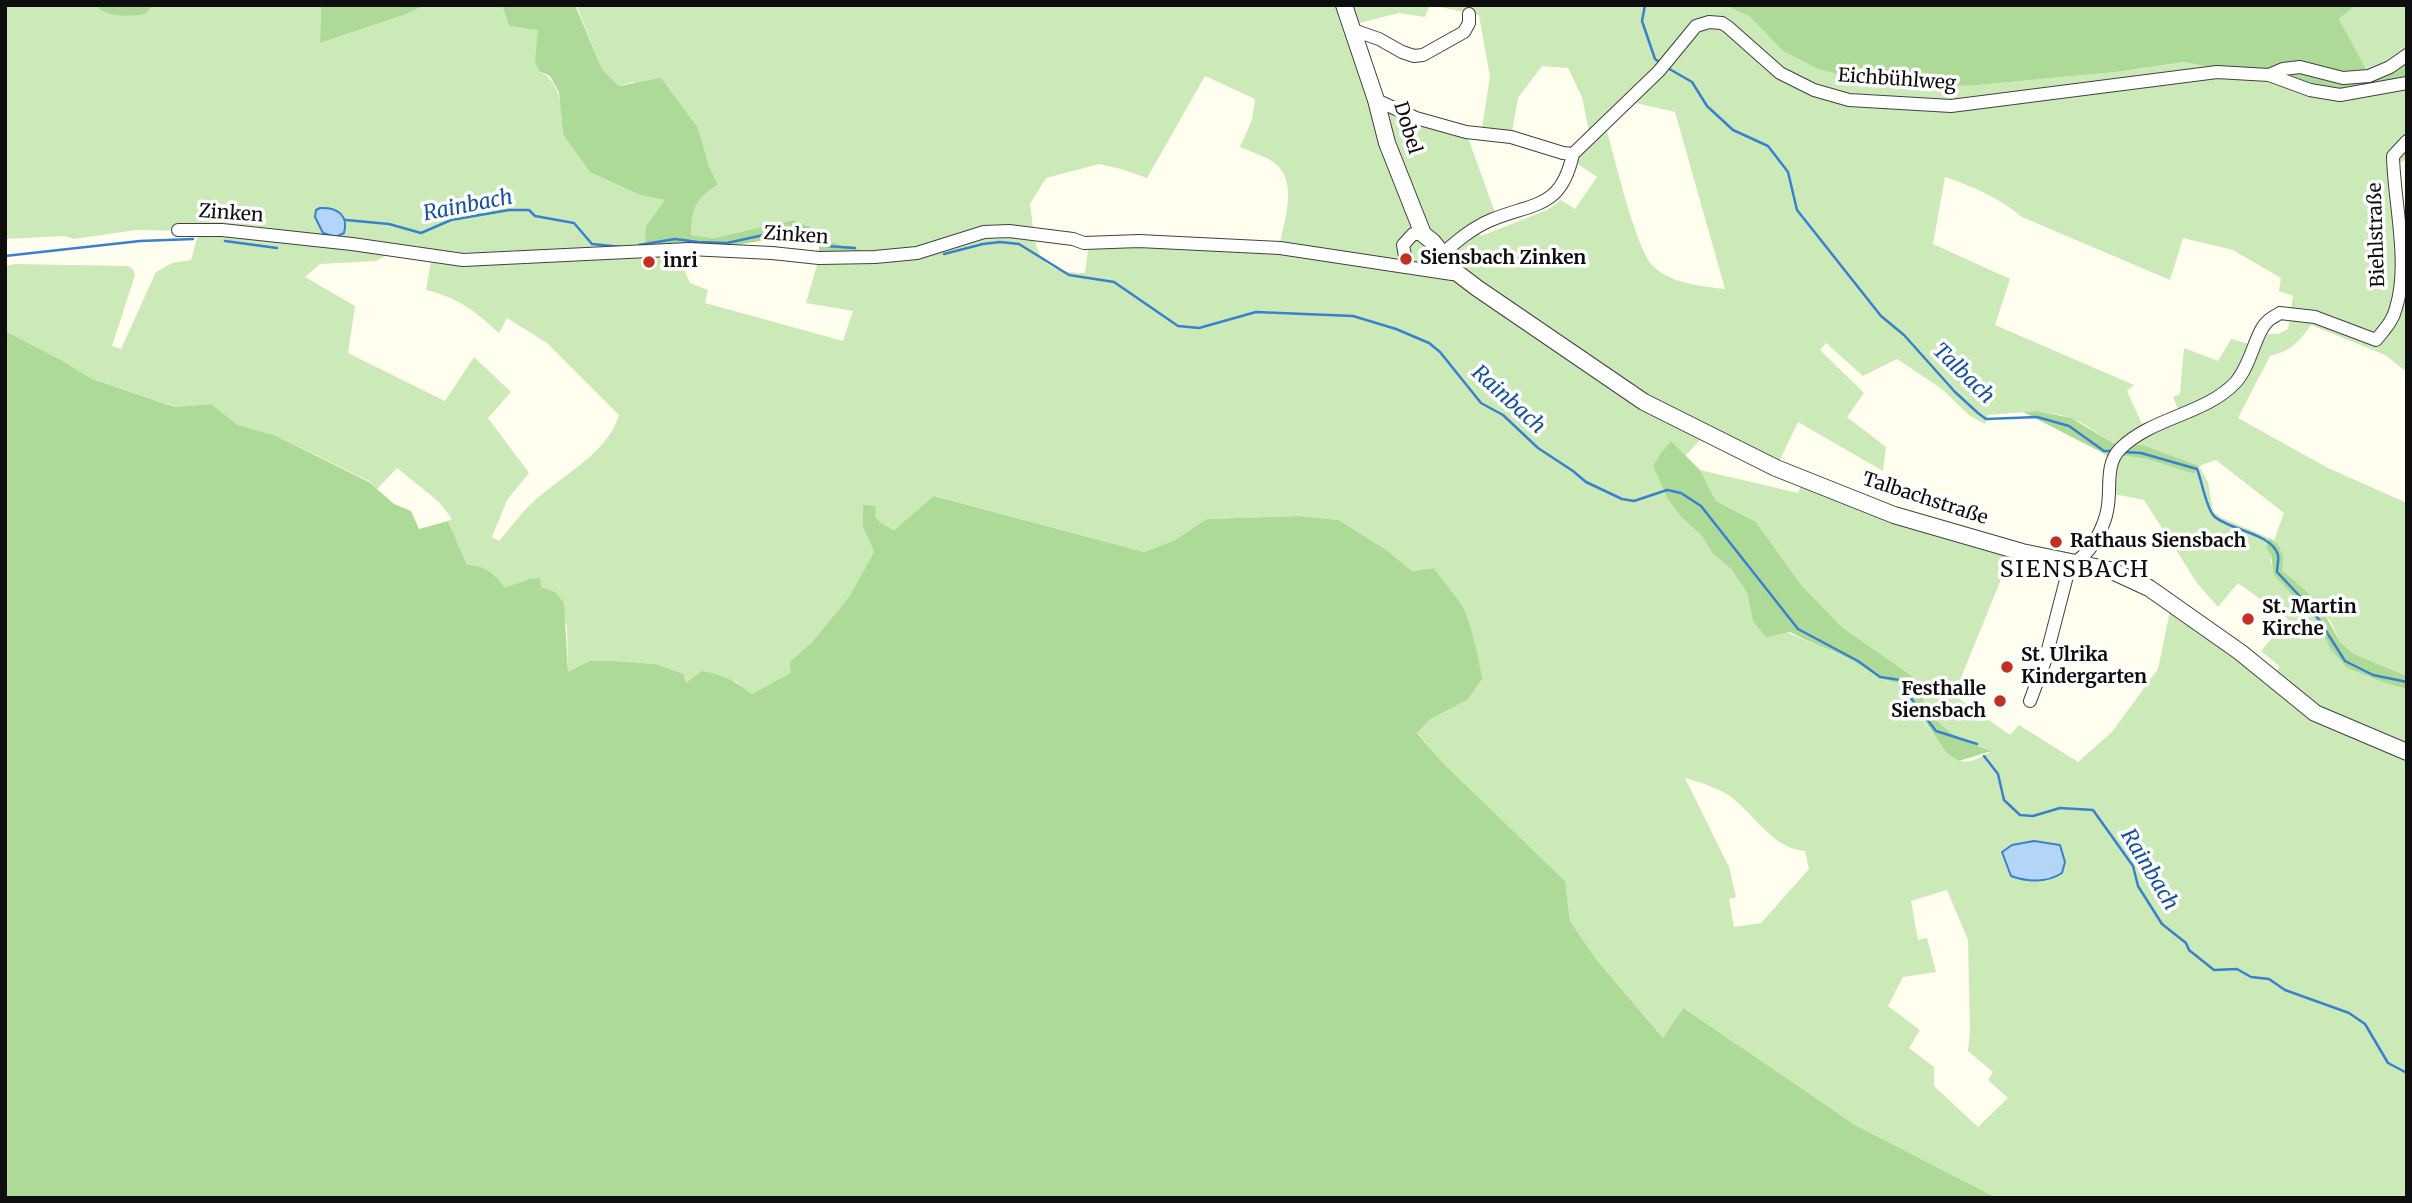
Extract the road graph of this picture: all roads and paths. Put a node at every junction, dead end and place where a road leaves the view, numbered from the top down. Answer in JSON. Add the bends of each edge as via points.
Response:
{"nodes":[{"id":1,"x":1344,"y":5,"type":"edge"},
{"id":2,"x":1469,"y":14,"type":"dead end"},
{"id":3,"x":1353,"y":30,"type":"junction"},
{"id":4,"x":2407,"y":55,"type":"edge"},
{"id":5,"x":2300,"y":67,"type":"junction"},
{"id":6,"x":2269,"y":75,"type":"junction"},
{"id":7,"x":2407,"y":83,"type":"edge"},
{"id":8,"x":2298,"y":86,"type":"junction"},
{"id":9,"x":1376,"y":100,"type":"junction"},
{"id":10,"x":2407,"y":141,"type":"edge"},
{"id":11,"x":1573,"y":154,"type":"junction"},
{"id":12,"x":178,"y":230,"type":"dead end"},
{"id":13,"x":1423,"y":234,"type":"junction"},
{"id":14,"x":1442,"y":254,"type":"junction"},
{"id":15,"x":1407,"y":267,"type":"junction"},
{"id":16,"x":1456,"y":272,"type":"junction"},
{"id":17,"x":2073,"y":562,"type":"junction"},
{"id":18,"x":2030,"y":702,"type":"dead end"},
{"id":19,"x":2407,"y":752,"type":"edge"}],
"edges":[{"from":1,"to":3,"type":"street","name":"Dobel"},
{"from":2,"to":3,"type":"street","via":[[1464,32],[1423,55],[1402,52]]},
{"from":3,"to":9,"type":"street","name":"Dobel"},
{"from":4,"to":5,"type":"street","name":"Eichbühlweg","via":[[2369,76],[2343,78]]},
{"from":5,"to":6,"type":"street","name":"Eichbühlweg"},
{"from":5,"to":8,"type":"street"},
{"from":6,"to":8,"type":"street"},
{"from":6,"to":11,"type":"street","name":"Eichbühlweg","via":[[2217,72],[1951,106],[1849,100],[1780,73],[1717,22],[1696,26]]},
{"from":7,"to":8,"type":"street","via":[[2340,95]]},
{"from":9,"to":11,"type":"street","via":[[1416,118],[1466,132],[1511,137]]},
{"from":9,"to":13,"type":"street","name":"Dobel","via":[[1387,143]]},
{"from":10,"to":17,"type":"street","name":"Biehlstraße","via":[[2393,156],[2401,277],[2389,324],[2376,340],[2315,317],[2280,313],[2265,323],[2247,367],[2222,394],[2156,424],[2117,453],[2108,475],[2108,510],[2086,554]]},
{"from":11,"to":14,"type":"street","name":"Eichbühlweg","via":[[1562,186],[1548,200],[1476,228]]},
{"from":12,"to":15,"type":"street","name":"Zinken","via":[[222,230],[463,260],[689,249],[874,257],[917,253],[984,232],[1009,231],[1089,243],[1280,248]]},
{"from":13,"to":14,"type":"street","name":"Dobel"},
{"from":13,"to":15,"type":"street","via":[[1413,234],[1404,246]]},
{"from":14,"to":16,"type":"street","name":"Talbachstraße"},
{"from":15,"to":16,"type":"street","name":"Zinken"},
{"from":16,"to":17,"type":"street","name":"Talbachstraße","via":[[1644,402],[1776,468],[1894,515]]},
{"from":17,"to":18,"type":"street"},
{"from":17,"to":19,"type":"street","name":"Talbachstraße","via":[[2110,570],[2149,588],[2232,645],[2315,713]]}]}
